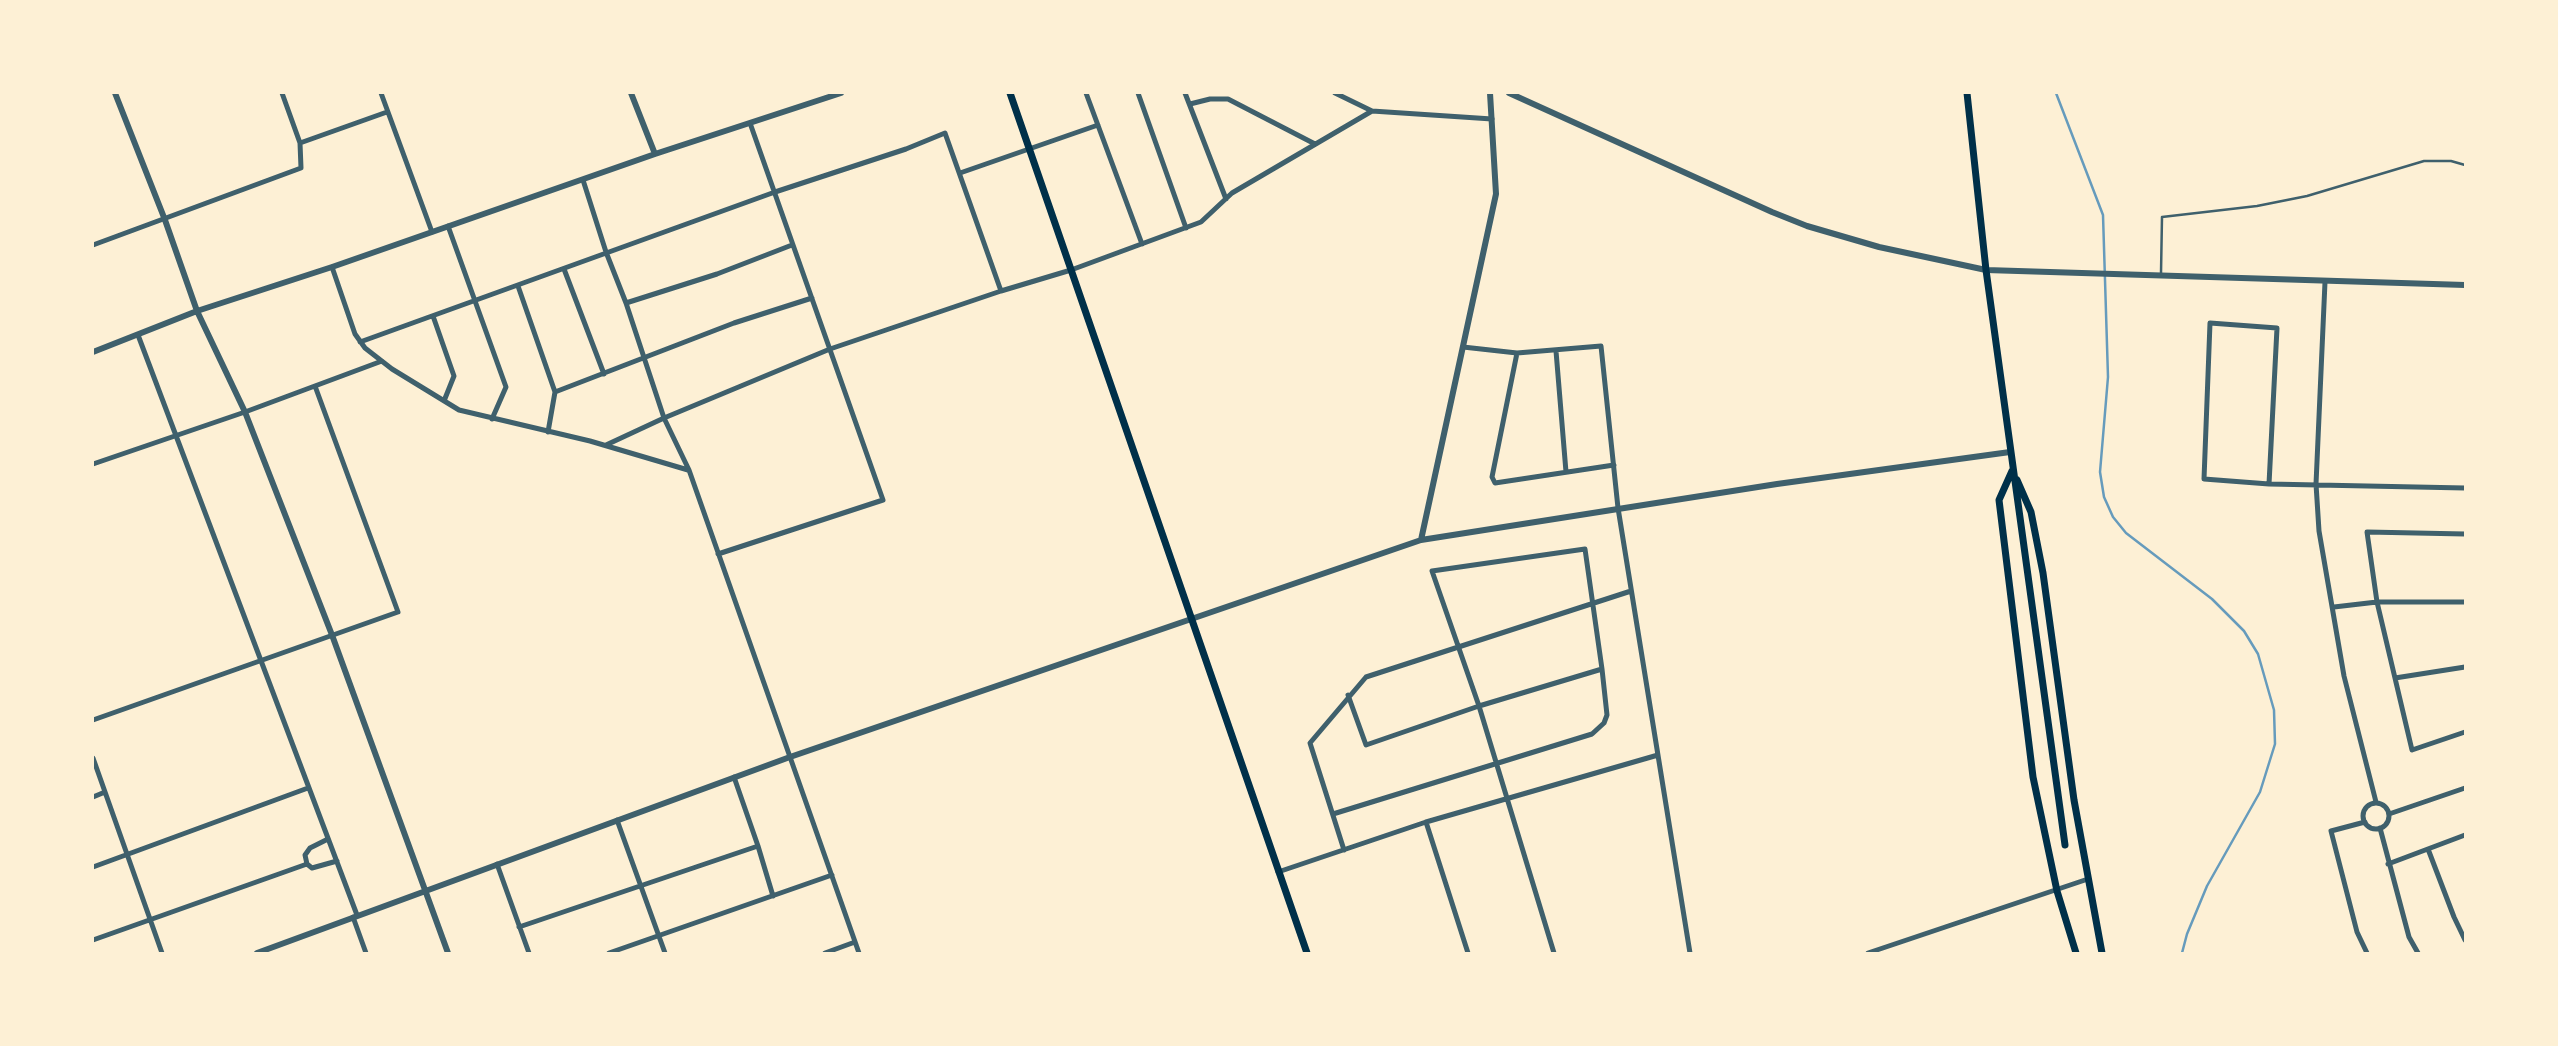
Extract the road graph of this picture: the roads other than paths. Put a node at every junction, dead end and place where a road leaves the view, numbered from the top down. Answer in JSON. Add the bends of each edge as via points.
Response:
{"nodes":[{"id":1,"x":116,"y":93,"type":"edge"},
{"id":2,"x":282,"y":93,"type":"edge"},
{"id":3,"x":381,"y":93,"type":"edge"},
{"id":4,"x":631,"y":93,"type":"edge"},
{"id":5,"x":841,"y":93,"type":"edge"},
{"id":6,"x":1010,"y":93,"type":"edge"},
{"id":7,"x":1087,"y":93,"type":"edge"},
{"id":8,"x":1138,"y":93,"type":"edge"},
{"id":9,"x":1185,"y":93,"type":"edge"},
{"id":10,"x":1335,"y":93,"type":"edge"},
{"id":11,"x":1490,"y":93,"type":"edge"},
{"id":12,"x":1509,"y":93,"type":"edge"},
{"id":13,"x":1968,"y":93,"type":"edge"},
{"id":14,"x":1190,"y":104,"type":"junction"},
{"id":15,"x":1372,"y":111,"type":"junction"},
{"id":16,"x":387,"y":112,"type":"junction"},
{"id":17,"x":1492,"y":119,"type":"junction"},
{"id":18,"x":750,"y":123,"type":"junction"},
{"id":19,"x":1098,"y":125,"type":"junction"},
{"id":20,"x":300,"y":143,"type":"junction"},
{"id":21,"x":1315,"y":144,"type":"junction"},
{"id":22,"x":1029,"y":149,"type":"junction"},
{"id":23,"x":655,"y":154,"type":"junction"},
{"id":24,"x":2465,"y":165,"type":"edge"},
{"id":25,"x":960,"y":173,"type":"junction"},
{"id":26,"x":583,"y":180,"type":"junction"},
{"id":27,"x":775,"y":192,"type":"junction"},
{"id":28,"x":1226,"y":199,"type":"junction"},
{"id":29,"x":165,"y":220,"type":"junction"},
{"id":30,"x":448,"y":226,"type":"junction"},
{"id":31,"x":1186,"y":228,"type":"junction"},
{"id":32,"x":432,"y":232,"type":"junction"},
{"id":33,"x":1142,"y":244,"type":"junction"},
{"id":34,"x":93,"y":245,"type":"edge"},
{"id":35,"x":792,"y":245,"type":"junction"},
{"id":36,"x":606,"y":252,"type":"junction"},
{"id":37,"x":332,"y":267,"type":"junction"},
{"id":38,"x":564,"y":269,"type":"junction"},
{"id":39,"x":1071,"y":270,"type":"junction"},
{"id":40,"x":1986,"y":270,"type":"junction"},
{"id":41,"x":2161,"y":276,"type":"junction"},
{"id":42,"x":2325,"y":282,"type":"junction"},
{"id":43,"x":2465,"y":285,"type":"edge"},
{"id":44,"x":517,"y":286,"type":"junction"},
{"id":45,"x":1001,"y":291,"type":"junction"},
{"id":46,"x":812,"y":298,"type":"junction"},
{"id":47,"x":475,"y":301,"type":"junction"},
{"id":48,"x":626,"y":303,"type":"junction"},
{"id":49,"x":197,"y":311,"type":"junction"},
{"id":50,"x":433,"y":316,"type":"junction"},
{"id":51,"x":138,"y":335,"type":"junction"},
{"id":52,"x":360,"y":342,"type":"junction"},
{"id":53,"x":1463,"y":347,"type":"junction"},
{"id":54,"x":830,"y":349,"type":"junction"},
{"id":55,"x":1556,"y":351,"type":"junction"},
{"id":56,"x":93,"y":352,"type":"edge"},
{"id":57,"x":1517,"y":353,"type":"junction"},
{"id":58,"x":644,"y":356,"type":"junction"},
{"id":59,"x":382,"y":361,"type":"junction"},
{"id":60,"x":604,"y":374,"type":"junction"},
{"id":61,"x":315,"y":386,"type":"junction"},
{"id":62,"x":555,"y":392,"type":"junction"},
{"id":63,"x":444,"y":401,"type":"junction"},
{"id":64,"x":245,"y":412,"type":"junction"},
{"id":65,"x":664,"y":418,"type":"junction"},
{"id":66,"x":492,"y":419,"type":"junction"},
{"id":67,"x":548,"y":432,"type":"junction"},
{"id":68,"x":177,"y":435,"type":"junction"},
{"id":69,"x":606,"y":446,"type":"junction"},
{"id":70,"x":2010,"y":452,"type":"junction"},
{"id":71,"x":93,"y":464,"type":"edge"},
{"id":72,"x":1614,"y":465,"type":"junction"},
{"id":73,"x":689,"y":470,"type":"junction"},
{"id":74,"x":2012,"y":470,"type":"junction"},
{"id":75,"x":1566,"y":472,"type":"junction"},
{"id":76,"x":2269,"y":484,"type":"junction"},
{"id":77,"x":2316,"y":484,"type":"junction"},
{"id":78,"x":2465,"y":488,"type":"edge"},
{"id":79,"x":1618,"y":508,"type":"junction"},
{"id":80,"x":2465,"y":534,"type":"edge"},
{"id":81,"x":1421,"y":540,"type":"junction"},
{"id":82,"x":718,"y":554,"type":"junction"},
{"id":83,"x":1632,"y":591,"type":"junction"},
{"id":84,"x":2465,"y":601,"type":"edge"},
{"id":85,"x":2377,"y":602,"type":"junction"},
{"id":86,"x":1593,"y":604,"type":"junction"},
{"id":87,"x":2334,"y":607,"type":"junction"},
{"id":88,"x":1191,"y":620,"type":"junction"},
{"id":89,"x":332,"y":635,"type":"junction"},
{"id":90,"x":1459,"y":648,"type":"junction"},
{"id":91,"x":260,"y":661,"type":"junction"},
{"id":92,"x":2465,"y":667,"type":"edge"},
{"id":93,"x":1602,"y":669,"type":"junction"},
{"id":94,"x":2395,"y":678,"type":"junction"},
{"id":95,"x":1348,"y":695,"type":"junction"},
{"id":96,"x":1479,"y":706,"type":"junction"},
{"id":97,"x":93,"y":720,"type":"edge"},
{"id":98,"x":2465,"y":732,"type":"edge"},
{"id":99,"x":1658,"y":755,"type":"junction"},
{"id":100,"x":790,"y":757,"type":"junction"},
{"id":101,"x":93,"y":758,"type":"edge"},
{"id":102,"x":1496,"y":763,"type":"junction"},
{"id":103,"x":734,"y":777,"type":"junction"},
{"id":104,"x":308,"y":788,"type":"junction"},
{"id":105,"x":2465,"y":788,"type":"edge"},
{"id":106,"x":105,"y":792,"type":"junction"},
{"id":107,"x":93,"y":797,"type":"edge"},
{"id":108,"x":1507,"y":798,"type":"junction"},
{"id":109,"x":2376,"y":802,"type":"junction"},
{"id":110,"x":1332,"y":814,"type":"junction"},
{"id":111,"x":2389,"y":814,"type":"junction"},
{"id":112,"x":617,"y":820,"type":"junction"},
{"id":113,"x":1426,"y":822,"type":"junction"},
{"id":114,"x":2365,"y":822,"type":"junction"},
{"id":115,"x":2380,"y":828,"type":"junction"},
{"id":116,"x":2465,"y":835,"type":"edge"},
{"id":117,"x":328,"y":839,"type":"junction"},
{"id":118,"x":2065,"y":845,"type":"dead end"},
{"id":119,"x":758,"y":846,"type":"junction"},
{"id":120,"x":2428,"y":849,"type":"junction"},
{"id":121,"x":1344,"y":850,"type":"junction"},
{"id":122,"x":128,"y":854,"type":"junction"},
{"id":123,"x":337,"y":862,"type":"junction"},
{"id":124,"x":496,"y":863,"type":"junction"},
{"id":125,"x":2388,"y":863,"type":"junction"},
{"id":126,"x":307,"y":864,"type":"junction"},
{"id":127,"x":93,"y":867,"type":"edge"},
{"id":128,"x":1278,"y":872,"type":"junction"},
{"id":129,"x":832,"y":875,"type":"junction"},
{"id":130,"x":2088,"y":879,"type":"junction"},
{"id":131,"x":641,"y":886,"type":"junction"},
{"id":132,"x":425,"y":890,"type":"junction"},
{"id":133,"x":2057,"y":891,"type":"junction"},
{"id":134,"x":773,"y":896,"type":"junction"},
{"id":135,"x":355,"y":916,"type":"junction"},
{"id":136,"x":150,"y":921,"type":"junction"},
{"id":137,"x":519,"y":927,"type":"junction"},
{"id":138,"x":660,"y":936,"type":"junction"},
{"id":139,"x":93,"y":940,"type":"edge"},
{"id":140,"x":2465,"y":940,"type":"edge"},
{"id":141,"x":856,"y":942,"type":"junction"},
{"id":142,"x":162,"y":953,"type":"edge"},
{"id":143,"x":257,"y":953,"type":"edge"},
{"id":144,"x":366,"y":953,"type":"edge"},
{"id":145,"x":448,"y":953,"type":"edge"},
{"id":146,"x":528,"y":953,"type":"edge"},
{"id":147,"x":609,"y":953,"type":"edge"},
{"id":148,"x":664,"y":953,"type":"edge"},
{"id":149,"x":825,"y":953,"type":"edge"},
{"id":150,"x":859,"y":953,"type":"edge"},
{"id":151,"x":1307,"y":953,"type":"edge"},
{"id":152,"x":1468,"y":953,"type":"edge"},
{"id":153,"x":1552,"y":953,"type":"edge"},
{"id":154,"x":1690,"y":953,"type":"edge"},
{"id":155,"x":1868,"y":953,"type":"edge"},
{"id":156,"x":2076,"y":953,"type":"edge"},
{"id":157,"x":2102,"y":953,"type":"edge"},
{"id":158,"x":2367,"y":953,"type":"edge"},
{"id":159,"x":2418,"y":953,"type":"edge"}],
"edges":[{"from":1,"to":29,"type":"street"},
{"from":2,"to":20,"type":"street"},
{"from":3,"to":16,"type":"street"},
{"from":4,"to":23,"type":"street"},
{"from":5,"to":18,"type":"street"},
{"from":6,"to":22,"type":"main road"},
{"from":7,"to":19,"type":"street"},
{"from":8,"to":31,"type":"street"},
{"from":9,"to":14,"type":"street"},
{"from":10,"to":15,"type":"street"},
{"from":11,"to":17,"type":"street"},
{"from":12,"to":40,"type":"street","via":[[1807,226]]},
{"from":13,"to":40,"type":"main road"},
{"from":14,"to":21,"type":"street","via":[[1228,99]]},
{"from":14,"to":28,"type":"street"},
{"from":15,"to":17,"type":"street"},
{"from":15,"to":21,"type":"street"},
{"from":16,"to":20,"type":"street"},
{"from":16,"to":32,"type":"street"},
{"from":17,"to":53,"type":"street","via":[[1496,194]]},
{"from":18,"to":23,"type":"street"},
{"from":18,"to":27,"type":"street"},
{"from":19,"to":22,"type":"street"},
{"from":19,"to":33,"type":"street"},
{"from":20,"to":29,"type":"street","via":[[301,168]]},
{"from":21,"to":28,"type":"street"},
{"from":22,"to":25,"type":"street"},
{"from":22,"to":39,"type":"main road"},
{"from":23,"to":26,"type":"street"},
{"from":24,"to":41,"type":"lane","via":[[2424,161],[2307,196],[2162,217]]},
{"from":25,"to":27,"type":"street","via":[[945,133]]},
{"from":25,"to":45,"type":"street"},
{"from":26,"to":30,"type":"street"},
{"from":26,"to":36,"type":"street"},
{"from":27,"to":35,"type":"street"},
{"from":27,"to":36,"type":"street"},
{"from":28,"to":31,"type":"street","via":[[1201,222]]},
{"from":29,"to":34,"type":"street"},
{"from":29,"to":49,"type":"street"},
{"from":30,"to":32,"type":"street"},
{"from":30,"to":47,"type":"street"},
{"from":31,"to":33,"type":"street"},
{"from":32,"to":37,"type":"street"},
{"from":33,"to":39,"type":"street"},
{"from":35,"to":46,"type":"street"},
{"from":35,"to":48,"type":"street"},
{"from":36,"to":38,"type":"street"},
{"from":36,"to":48,"type":"street"},
{"from":37,"to":49,"type":"street"},
{"from":37,"to":52,"type":"street"},
{"from":38,"to":44,"type":"street"},
{"from":38,"to":60,"type":"street"},
{"from":39,"to":45,"type":"street"},
{"from":39,"to":88,"type":"main road"},
{"from":40,"to":41,"type":"street"},
{"from":40,"to":70,"type":"main road"},
{"from":41,"to":42,"type":"street"},
{"from":42,"to":43,"type":"street"},
{"from":42,"to":77,"type":"street"},
{"from":44,"to":47,"type":"street"},
{"from":44,"to":62,"type":"street"},
{"from":45,"to":54,"type":"street"},
{"from":46,"to":54,"type":"street"},
{"from":46,"to":58,"type":"street"},
{"from":47,"to":50,"type":"street"},
{"from":47,"to":66,"type":"street","via":[[506,387]]},
{"from":48,"to":58,"type":"street"},
{"from":49,"to":51,"type":"street"},
{"from":49,"to":64,"type":"street"},
{"from":50,"to":52,"type":"street"},
{"from":50,"to":63,"type":"street","via":[[454,376]]},
{"from":51,"to":56,"type":"street"},
{"from":51,"to":68,"type":"street"},
{"from":52,"to":59,"type":"street"},
{"from":53,"to":57,"type":"street"},
{"from":53,"to":81,"type":"street"},
{"from":54,"to":65,"type":"street"},
{"from":54,"to":82,"type":"street","via":[[883,500]]},
{"from":55,"to":57,"type":"street"},
{"from":55,"to":72,"type":"street","via":[[1601,345]]},
{"from":55,"to":75,"type":"street"},
{"from":57,"to":75,"type":"street","via":[[1492,477],[1495,483]]},
{"from":58,"to":60,"type":"street"},
{"from":58,"to":65,"type":"street"},
{"from":59,"to":61,"type":"street"},
{"from":59,"to":63,"type":"street"},
{"from":60,"to":62,"type":"street"},
{"from":61,"to":64,"type":"street"},
{"from":61,"to":89,"type":"street","via":[[398,612]]},
{"from":62,"to":67,"type":"street"},
{"from":63,"to":66,"type":"street"},
{"from":64,"to":68,"type":"street"},
{"from":64,"to":89,"type":"street"},
{"from":65,"to":69,"type":"street"},
{"from":65,"to":73,"type":"street"},
{"from":66,"to":67,"type":"street"},
{"from":67,"to":69,"type":"street"},
{"from":68,"to":71,"type":"street"},
{"from":68,"to":91,"type":"street"},
{"from":69,"to":73,"type":"street"},
{"from":70,"to":74,"type":"main road"},
{"from":70,"to":79,"type":"street"},
{"from":72,"to":75,"type":"street"},
{"from":72,"to":79,"type":"street"},
{"from":73,"to":82,"type":"street"},
{"from":74,"to":118,"type":"main road"},
{"from":74,"to":130,"type":"main road","via":[[2031,512],[2043,573]]},
{"from":74,"to":133,"type":"main road","via":[[1999,500],[2033,777]]},
{"from":76,"to":76,"type":"street","via":[[2204,479],[2210,323],[2277,328]]},
{"from":76,"to":77,"type":"street"},
{"from":77,"to":78,"type":"street"},
{"from":77,"to":87,"type":"street","via":[[2319,531]]},
{"from":79,"to":81,"type":"street"},
{"from":79,"to":83,"type":"street"},
{"from":80,"to":85,"type":"street","via":[[2367,532]]},
{"from":81,"to":88,"type":"street"},
{"from":82,"to":100,"type":"street"},
{"from":83,"to":86,"type":"street"},
{"from":83,"to":99,"type":"street"},
{"from":84,"to":85,"type":"street"},
{"from":85,"to":87,"type":"street"},
{"from":85,"to":94,"type":"street"},
{"from":86,"to":90,"type":"street"},
{"from":86,"to":90,"type":"street","via":[[1585,549],[1432,571]]},
{"from":86,"to":93,"type":"street"},
{"from":87,"to":109,"type":"street","via":[[2344,676]]},
{"from":88,"to":100,"type":"street"},
{"from":88,"to":128,"type":"main road"},
{"from":89,"to":91,"type":"street"},
{"from":89,"to":132,"type":"street"},
{"from":90,"to":95,"type":"street","via":[[1366,677]]},
{"from":90,"to":96,"type":"street"},
{"from":91,"to":97,"type":"street"},
{"from":91,"to":104,"type":"street"},
{"from":92,"to":94,"type":"street"},
{"from":93,"to":96,"type":"street"},
{"from":93,"to":102,"type":"street","via":[[1607,715],[1592,734]]},
{"from":94,"to":98,"type":"street","via":[[2412,750]]},
{"from":95,"to":96,"type":"street","via":[[1366,746]]},
{"from":95,"to":110,"type":"street","via":[[1310,743]]},
{"from":96,"to":102,"type":"street"},
{"from":99,"to":108,"type":"street"},
{"from":99,"to":154,"type":"street"},
{"from":100,"to":103,"type":"street"},
{"from":100,"to":129,"type":"street"},
{"from":101,"to":106,"type":"street"},
{"from":102,"to":108,"type":"street"},
{"from":102,"to":110,"type":"street"},
{"from":103,"to":112,"type":"street"},
{"from":103,"to":119,"type":"street"},
{"from":104,"to":117,"type":"street"},
{"from":104,"to":122,"type":"street"},
{"from":105,"to":111,"type":"street"},
{"from":106,"to":107,"type":"street"},
{"from":106,"to":122,"type":"street"},
{"from":108,"to":113,"type":"street"},
{"from":108,"to":153,"type":"street"},
{"from":109,"to":111,"type":"street"},
{"from":109,"to":114,"type":"street","via":[[2365,809]]},
{"from":110,"to":121,"type":"street"},
{"from":111,"to":115,"type":"street"},
{"from":112,"to":124,"type":"street"},
{"from":112,"to":131,"type":"street"},
{"from":113,"to":121,"type":"street"},
{"from":113,"to":152,"type":"street"},
{"from":114,"to":115,"type":"street"},
{"from":114,"to":158,"type":"street","via":[[2331,831],[2357,932]]},
{"from":115,"to":125,"type":"street"},
{"from":116,"to":120,"type":"street"},
{"from":117,"to":123,"type":"street"},
{"from":117,"to":126,"type":"street","via":[[310,848],[305,855]]},
{"from":119,"to":131,"type":"street"},
{"from":119,"to":134,"type":"street"},
{"from":120,"to":125,"type":"street"},
{"from":120,"to":140,"type":"street"},
{"from":121,"to":128,"type":"street"},
{"from":122,"to":127,"type":"street"},
{"from":122,"to":136,"type":"street"},
{"from":123,"to":126,"type":"street","via":[[312,868]]},
{"from":123,"to":135,"type":"street"},
{"from":124,"to":132,"type":"street"},
{"from":124,"to":137,"type":"street"},
{"from":125,"to":159,"type":"street"},
{"from":126,"to":136,"type":"street"},
{"from":128,"to":151,"type":"main road"},
{"from":129,"to":134,"type":"street"},
{"from":129,"to":141,"type":"street"},
{"from":130,"to":133,"type":"street"},
{"from":130,"to":157,"type":"main road"},
{"from":131,"to":137,"type":"street"},
{"from":131,"to":138,"type":"street"},
{"from":132,"to":135,"type":"street"},
{"from":132,"to":145,"type":"street"},
{"from":133,"to":155,"type":"street"},
{"from":133,"to":156,"type":"main road"},
{"from":134,"to":138,"type":"street"},
{"from":135,"to":143,"type":"street"},
{"from":135,"to":144,"type":"street"},
{"from":136,"to":139,"type":"street"},
{"from":136,"to":142,"type":"street"},
{"from":137,"to":146,"type":"street"},
{"from":138,"to":147,"type":"street"},
{"from":138,"to":148,"type":"street"},
{"from":141,"to":149,"type":"street"},
{"from":141,"to":150,"type":"street"}]}
